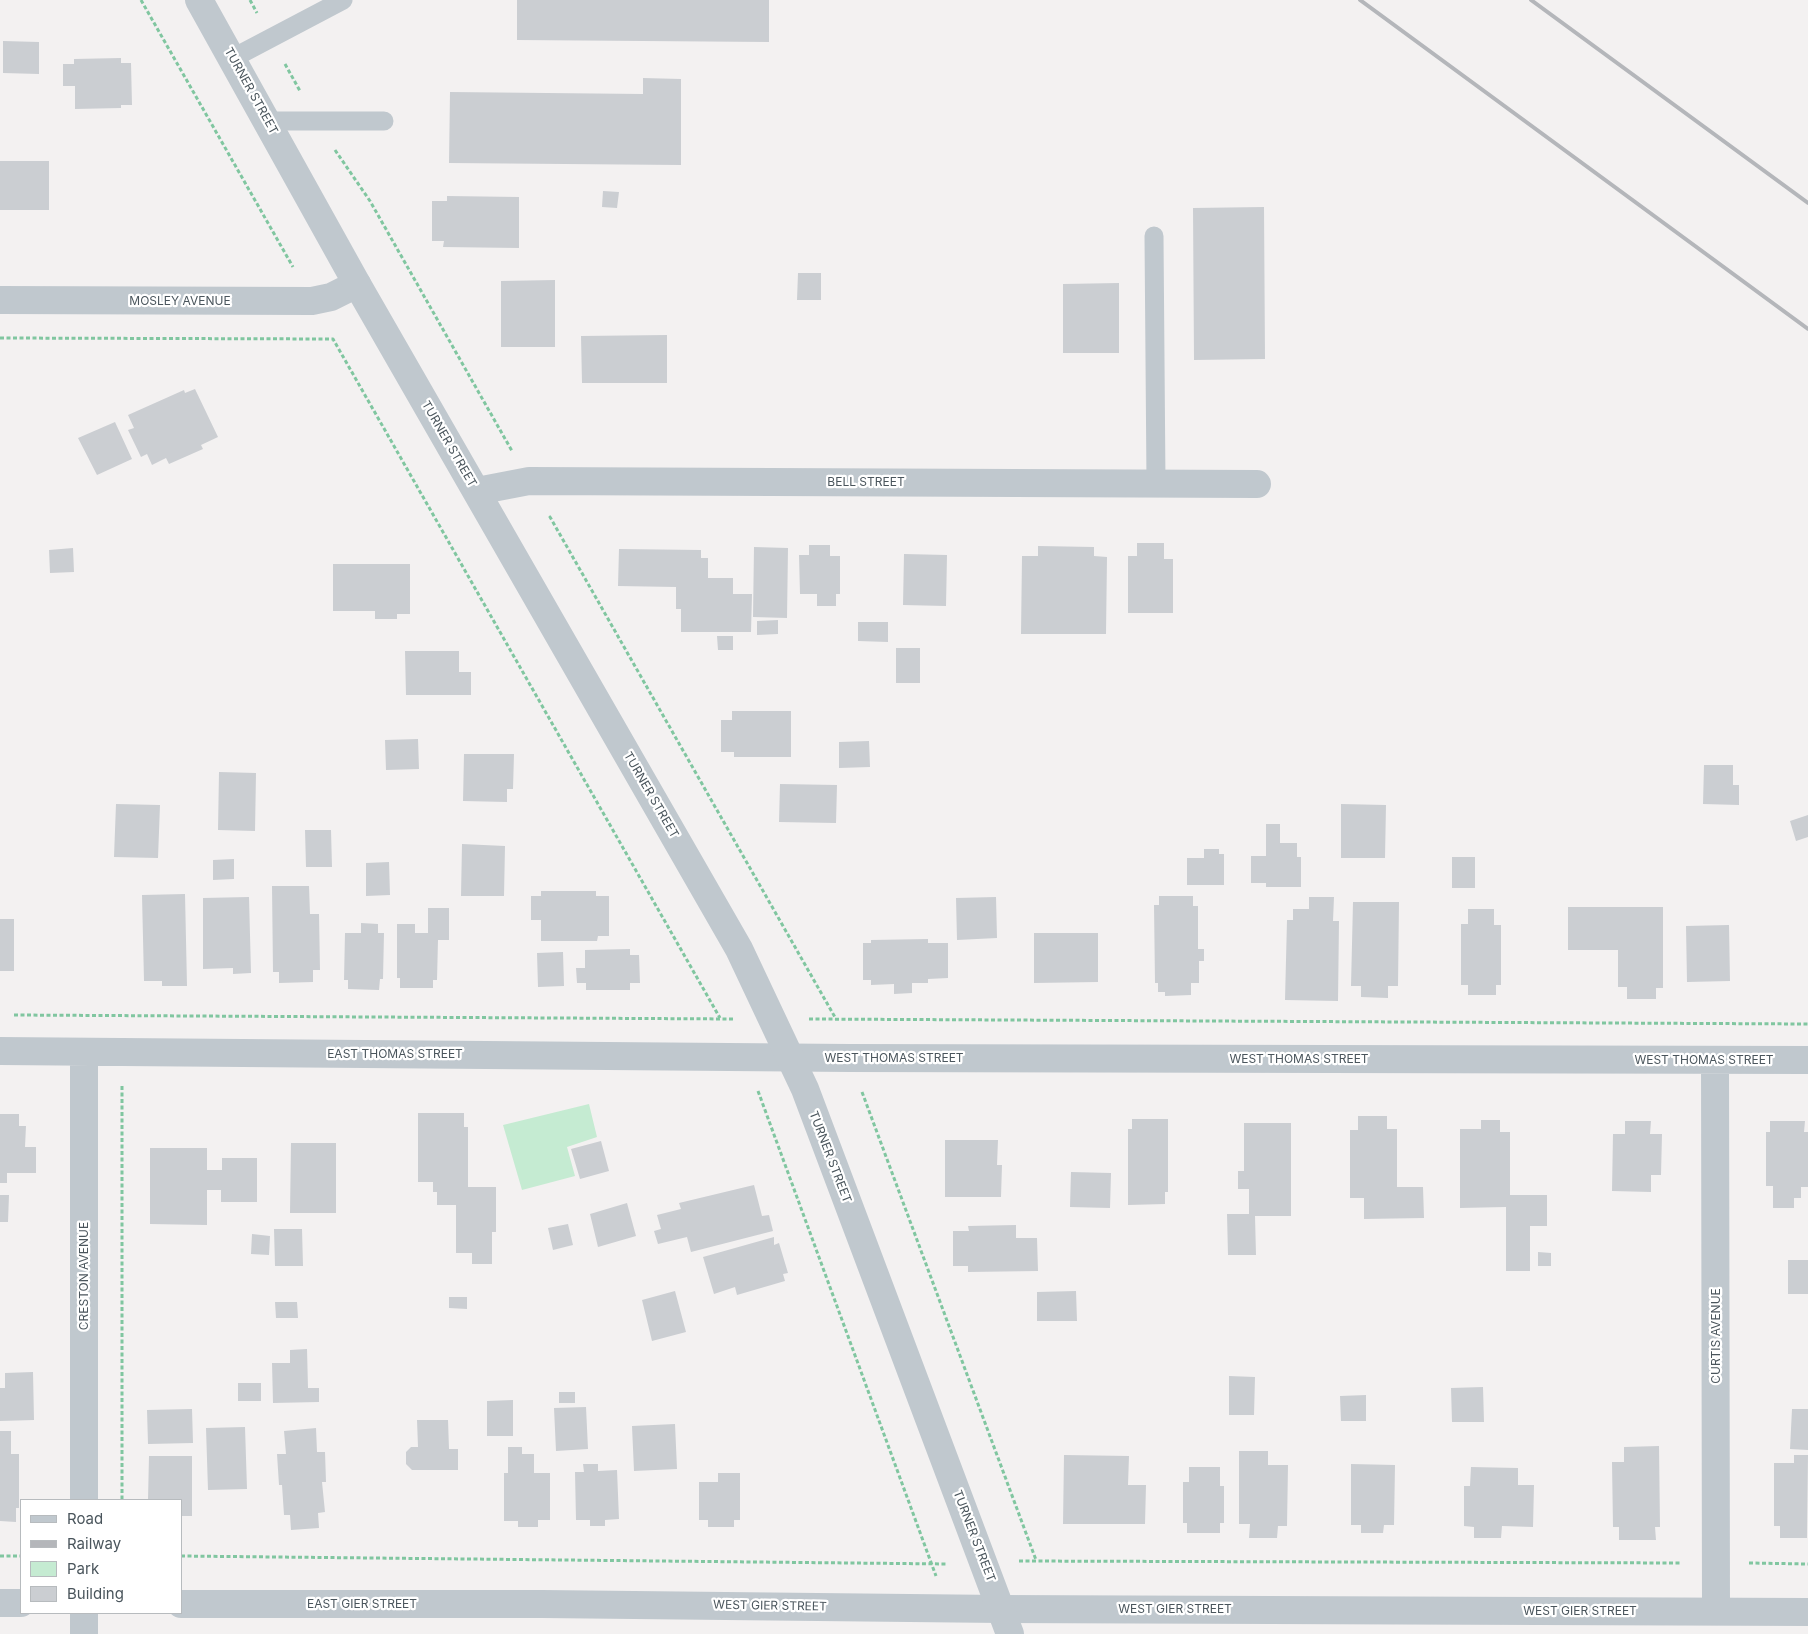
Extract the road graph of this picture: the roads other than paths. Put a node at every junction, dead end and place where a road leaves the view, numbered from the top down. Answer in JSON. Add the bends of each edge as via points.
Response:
{"nodes":[{"id":1,"x":199,"y":0,"type":"edge"},
{"id":2,"x":343,"y":0,"type":"edge"},
{"id":3,"x":233,"y":58,"type":"junction"},
{"id":4,"x":267,"y":121,"type":"junction"},
{"id":5,"x":384,"y":121,"type":"dead end"},
{"id":6,"x":1154,"y":236,"type":"dead end"},
{"id":7,"x":357,"y":284,"type":"junction"},
{"id":8,"x":0,"y":300,"type":"edge"},
{"id":9,"x":1156,"y":484,"type":"junction"},
{"id":10,"x":1257,"y":484,"type":"dead end"},
{"id":11,"x":477,"y":492,"type":"junction"},
{"id":12,"x":0,"y":1051,"type":"edge"},
{"id":13,"x":84,"y":1052,"type":"junction"},
{"id":14,"x":790,"y":1057,"type":"junction"},
{"id":15,"x":1808,"y":1060,"type":"edge"},
{"id":16,"x":1715,"y":1061,"type":"junction"},
{"id":17,"x":84,"y":1499,"type":"edge"},
{"id":18,"x":0,"y":1603,"type":"edge"},
{"id":19,"x":20,"y":1603,"type":"edge"},
{"id":20,"x":182,"y":1604,"type":"edge"},
{"id":21,"x":542,"y":1604,"type":"joint"},
{"id":22,"x":1001,"y":1609,"type":"junction"},
{"id":23,"x":1716,"y":1611,"type":"junction"},
{"id":24,"x":1808,"y":1612,"type":"edge"},
{"id":25,"x":84,"y":1614,"type":"edge"},
{"id":26,"x":84,"y":1634,"type":"edge"},
{"id":27,"x":1010,"y":1634,"type":"edge"}],
"edges":[{"from":1,"to":3,"type":"street","name":"TURNER STREET"},
{"from":2,"to":3,"type":"lane"},
{"from":3,"to":4,"type":"street","name":"TURNER STREET"},
{"from":4,"to":5,"type":"lane"},
{"from":4,"to":7,"type":"street","name":"TURNER STREET"},
{"from":6,"to":9,"type":"lane"},
{"from":7,"to":8,"type":"street","name":"MOSLEY AVENUE","via":[[331,297],[312,301]]},
{"from":7,"to":11,"type":"street","name":"TURNER STREET"},
{"from":9,"to":10,"type":"street","name":"BELL STREET"},
{"from":9,"to":11,"type":"street","name":"BELL STREET","via":[[530,481]]},
{"from":11,"to":14,"type":"street","name":"TURNER STREET","via":[[739,949]]},
{"from":12,"to":13,"type":"street","name":"EAST THOMAS STREET"},
{"from":13,"to":14,"type":"street","name":"EAST THOMAS STREET"},
{"from":13,"to":17,"type":"street","name":"CRESTON AVENUE"},
{"from":14,"to":16,"type":"street","name":"WEST THOMAS STREET"},
{"from":14,"to":22,"type":"street","name":"TURNER STREET"},
{"from":15,"to":16,"type":"street","name":"WEST THOMAS STREET"},
{"from":16,"to":23,"type":"street","name":"CURTIS AVENUE"},
{"from":18,"to":19,"type":"street"},
{"from":20,"to":21,"type":"street","name":"EAST GIER STREET"},
{"from":21,"to":22,"type":"street","name":"WEST GIER STREET"},
{"from":22,"to":23,"type":"street","name":"WEST GIER STREET"},
{"from":22,"to":27,"type":"street","name":"TURNER STREET"},
{"from":23,"to":24,"type":"street","name":"WEST GIER STREET"},
{"from":25,"to":26,"type":"street"}]}
